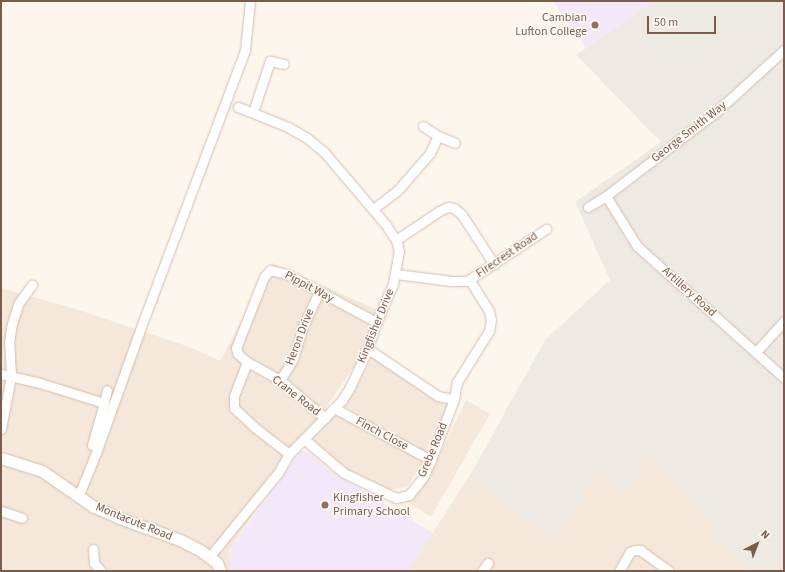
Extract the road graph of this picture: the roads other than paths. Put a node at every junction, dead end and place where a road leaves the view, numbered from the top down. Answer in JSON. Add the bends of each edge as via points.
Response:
{"nodes":[{"id":1,"x":250,"y":1,"type":"edge"},
{"id":2,"x":784,"y":50,"type":"edge"},
{"id":3,"x":284,"y":64,"type":"dead end"},
{"id":4,"x":238,"y":107,"type":"dead end"},
{"id":5,"x":253,"y":112,"type":"junction"},
{"id":6,"x":423,"y":126,"type":"dead end"},
{"id":7,"x":438,"y":136,"type":"junction"},
{"id":8,"x":454,"y":143,"type":"dead end"},
{"id":9,"x":606,"y":196,"type":"junction"},
{"id":10,"x":588,"y":207,"type":"dead end"},
{"id":11,"x":373,"y":209,"type":"junction"},
{"id":12,"x":546,"y":229,"type":"dead end"},
{"id":13,"x":396,"y":240,"type":"junction"},
{"id":14,"x":494,"y":264,"type":"junction"},
{"id":15,"x":396,"y":274,"type":"junction"},
{"id":16,"x":470,"y":280,"type":"junction"},
{"id":17,"x":32,"y":285,"type":"dead end"},
{"id":18,"x":319,"y":292,"type":"junction"},
{"id":19,"x":784,"y":321,"type":"edge"},
{"id":20,"x":376,"y":322,"type":"junction"},
{"id":21,"x":368,"y":349,"type":"junction"},
{"id":22,"x":756,"y":352,"type":"junction"},
{"id":23,"x":246,"y":362,"type":"junction"},
{"id":24,"x":1,"y":374,"type":"edge"},
{"id":25,"x":11,"y":376,"type":"junction"},
{"id":26,"x":784,"y":378,"type":"edge"},
{"id":27,"x":280,"y":380,"type":"junction"},
{"id":28,"x":107,"y":390,"type":"dead end"},
{"id":29,"x":454,"y":399,"type":"junction"},
{"id":30,"x":104,"y":403,"type":"junction"},
{"id":31,"x":334,"y":408,"type":"junction"},
{"id":32,"x":3,"y":413,"type":"edge"},
{"id":33,"x":325,"y":418,"type":"junction"},
{"id":34,"x":1,"y":429,"type":"edge"},
{"id":35,"x":304,"y":439,"type":"junction"},
{"id":36,"x":92,"y":445,"type":"dead end"},
{"id":37,"x":290,"y":454,"type":"junction"},
{"id":38,"x":1,"y":458,"type":"edge"},
{"id":39,"x":431,"y":460,"type":"junction"},
{"id":40,"x":78,"y":497,"type":"junction"},
{"id":41,"x":1,"y":511,"type":"edge"},
{"id":42,"x":22,"y":518,"type":"dead end"},
{"id":43,"x":93,"y":549,"type":"dead end"},
{"id":44,"x":210,"y":556,"type":"junction"},
{"id":45,"x":488,"y":563,"type":"dead end"},
{"id":46,"x":102,"y":571,"type":"edge"},
{"id":47,"x":220,"y":571,"type":"edge"},
{"id":48,"x":482,"y":571,"type":"edge"},
{"id":49,"x":619,"y":571,"type":"edge"},
{"id":50,"x":669,"y":571,"type":"edge"}],
"edges":[{"from":1,"to":40,"type":"street","via":[[245,50]]},
{"from":2,"to":9,"type":"street","name":"George Smith Way","via":[[716,112]]},
{"from":3,"to":5,"type":"street","via":[[270,61]]},
{"from":4,"to":5,"type":"street"},
{"from":5,"to":11,"type":"street","via":[[307,138],[325,153]]},
{"from":6,"to":7,"type":"street"},
{"from":7,"to":8,"type":"street"},
{"from":7,"to":11,"type":"street","via":[[430,153],[396,191]]},
{"from":9,"to":10,"type":"street","name":"George Smith Way"},
{"from":9,"to":22,"type":"street","name":"Artillery Road","via":[[637,246]]},
{"from":11,"to":13,"type":"street"},
{"from":12,"to":14,"type":"street","name":"Firecrest Road"},
{"from":13,"to":14,"type":"street","via":[[439,210],[454,208],[462,215]]},
{"from":13,"to":15,"type":"street","name":"Kingfisher Drive","via":[[399,251]]},
{"from":14,"to":16,"type":"street","name":"Firecrest Road"},
{"from":15,"to":16,"type":"street","name":"Firecrest Road","via":[[452,281]]},
{"from":15,"to":20,"type":"street","name":"Kingfisher Drive"},
{"from":16,"to":29,"type":"street","name":"Grebe Road","via":[[489,311],[491,325],[487,336],[455,387]]},
{"from":17,"to":25,"type":"street","via":[[18,304],[12,324],[9,342]]},
{"from":18,"to":20,"type":"street","name":"Pippit Way"},
{"from":18,"to":23,"type":"street","name":"Pippit Way","via":[[287,274],[270,270],[264,277],[236,348],[240,358]]},
{"from":18,"to":27,"type":"street","name":"Heron Drive","via":[[304,324],[293,359]]},
{"from":19,"to":22,"type":"street"},
{"from":20,"to":21,"type":"street","name":"Kingfisher Drive"},
{"from":21,"to":29,"type":"street","via":[[438,396]]},
{"from":21,"to":31,"type":"street","name":"Kingfisher Drive","via":[[350,388]]},
{"from":22,"to":26,"type":"street","name":"Artillery Road"},
{"from":23,"to":27,"type":"street","name":"Crane Road"},
{"from":23,"to":37,"type":"street","via":[[234,396],[234,408]]},
{"from":24,"to":25,"type":"street"},
{"from":25,"to":30,"type":"street"},
{"from":25,"to":32,"type":"street"},
{"from":27,"to":33,"type":"street","name":"Crane Road"},
{"from":28,"to":30,"type":"street"},
{"from":29,"to":39,"type":"street","name":"Grebe Road"},
{"from":30,"to":36,"type":"street"},
{"from":31,"to":33,"type":"street","name":"Kingfisher Drive"},
{"from":31,"to":39,"type":"street","name":"Finch Close"},
{"from":32,"to":34,"type":"street"},
{"from":33,"to":35,"type":"street","name":"Kingfisher Drive"},
{"from":35,"to":37,"type":"street","name":"Kingfisher Drive"},
{"from":35,"to":39,"type":"street","name":"Grebe Road","via":[[344,473],[396,498],[409,495],[423,477]]},
{"from":37,"to":44,"type":"street","name":"Kingfisher Drive","via":[[278,473]]},
{"from":38,"to":40,"type":"street","name":"Montacute Road","via":[[42,471]]},
{"from":40,"to":44,"type":"street","name":"Montacute Road","via":[[117,517],[180,540]]},
{"from":41,"to":42,"type":"street"},
{"from":43,"to":46,"type":"street","via":[[94,563]]},
{"from":44,"to":47,"type":"street","name":"Montacute Road"},
{"from":45,"to":48,"type":"street"},
{"from":49,"to":50,"type":"street","via":[[630,552],[640,550]]}]}
